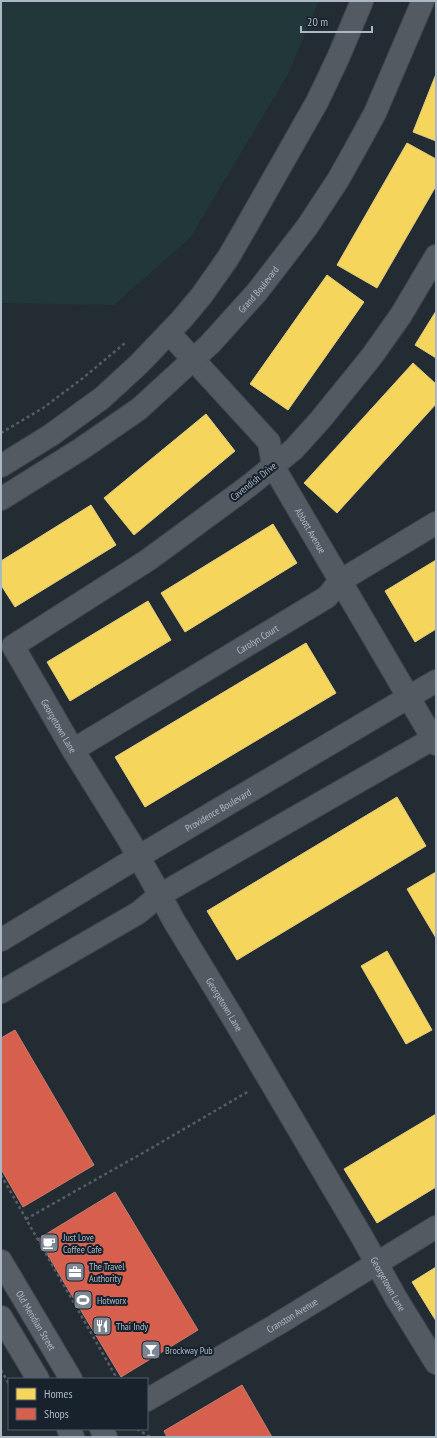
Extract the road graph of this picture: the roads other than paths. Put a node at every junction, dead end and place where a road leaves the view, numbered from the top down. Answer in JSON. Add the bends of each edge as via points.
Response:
{"nodes":[{"id":1,"x":362,"y":1,"type":"edge"},
{"id":2,"x":423,"y":1,"type":"edge"},
{"id":3,"x":436,"y":256,"type":"edge"},
{"id":4,"x":168,"y":333,"type":"junction"},
{"id":5,"x":193,"y":360,"type":"junction"},
{"id":6,"x":1,"y":466,"type":"edge"},
{"id":7,"x":273,"y":466,"type":"junction"},
{"id":8,"x":1,"y":499,"type":"edge"},
{"id":9,"x":436,"y":523,"type":"edge"},
{"id":10,"x":340,"y":581,"type":"junction"},
{"id":11,"x":13,"y":646,"type":"joint"},
{"id":12,"x":436,"y":681,"type":"edge"},
{"id":13,"x":408,"y":698,"type":"junction"},
{"id":14,"x":435,"y":740,"type":"edge"},
{"id":15,"x":73,"y":750,"type":"junction"},
{"id":16,"x":138,"y":857,"type":"junction"},
{"id":17,"x":160,"y":895,"type":"junction"},
{"id":18,"x":1,"y":940,"type":"edge"},
{"id":19,"x":1,"y":992,"type":"edge"},
{"id":20,"x":436,"y":1227,"type":"edge"},
{"id":21,"x":1,"y":1261,"type":"edge"},
{"id":22,"x":376,"y":1264,"type":"junction"},
{"id":23,"x":1,"y":1317,"type":"edge"},
{"id":24,"x":436,"y":1363,"type":"edge"},
{"id":25,"x":37,"y":1378,"type":"edge"},
{"id":26,"x":70,"y":1378,"type":"edge"},
{"id":27,"x":148,"y":1399,"type":"edge"}],
"edges":[{"from":1,"to":4,"type":"street","via":[[317,102],[228,258],[202,295]]},
{"from":2,"to":5,"type":"street","name":"Grand Boulevard","via":[[375,113],[308,227],[275,270]]},
{"from":3,"to":7,"type":"street","name":"Cavendish Drive","via":[[401,315],[372,356],[322,419],[294,449]]},
{"from":4,"to":5,"type":"street","name":"Abbott Avenue"},
{"from":4,"to":6,"type":"street","via":[[102,398],[51,435]]},
{"from":5,"to":7,"type":"street","name":"Abbott Avenue","via":[[269,442]]},
{"from":5,"to":8,"type":"street","name":"Grand Boulevard","via":[[139,409]]},
{"from":7,"to":10,"type":"street","name":"Abbott Avenue"},
{"from":7,"to":11,"type":"street","name":"Cavendish Drive","via":[[148,560]]},
{"from":9,"to":10,"type":"street","name":"Carolyn Court"},
{"from":10,"to":13,"type":"street","name":"Abbott Avenue"},
{"from":10,"to":15,"type":"street","name":"Carolyn Court","via":[[327,597]]},
{"from":11,"to":15,"type":"street","name":"Georgetown Lane"},
{"from":12,"to":13,"type":"street","name":"Providence Boulevard"},
{"from":13,"to":14,"type":"street","name":"Abbott Avenue"},
{"from":13,"to":16,"type":"street","name":"Providence Boulevard"},
{"from":14,"to":17,"type":"street"},
{"from":15,"to":16,"type":"street","name":"Georgetown Lane"},
{"from":16,"to":17,"type":"street","name":"Georgetown Lane"},
{"from":16,"to":18,"type":"street","name":"Providence Boulevard"},
{"from":17,"to":19,"type":"street","via":[[138,913]]},
{"from":17,"to":22,"type":"street","name":"Georgetown Lane"},
{"from":20,"to":22,"type":"street","name":"Cranston Avenue"},
{"from":21,"to":26,"type":"main road","name":"Old Meridian Street"},
{"from":22,"to":24,"type":"street","name":"Georgetown Lane"},
{"from":22,"to":27,"type":"street","name":"Cranston Avenue"},
{"from":23,"to":25,"type":"main road"}]}
